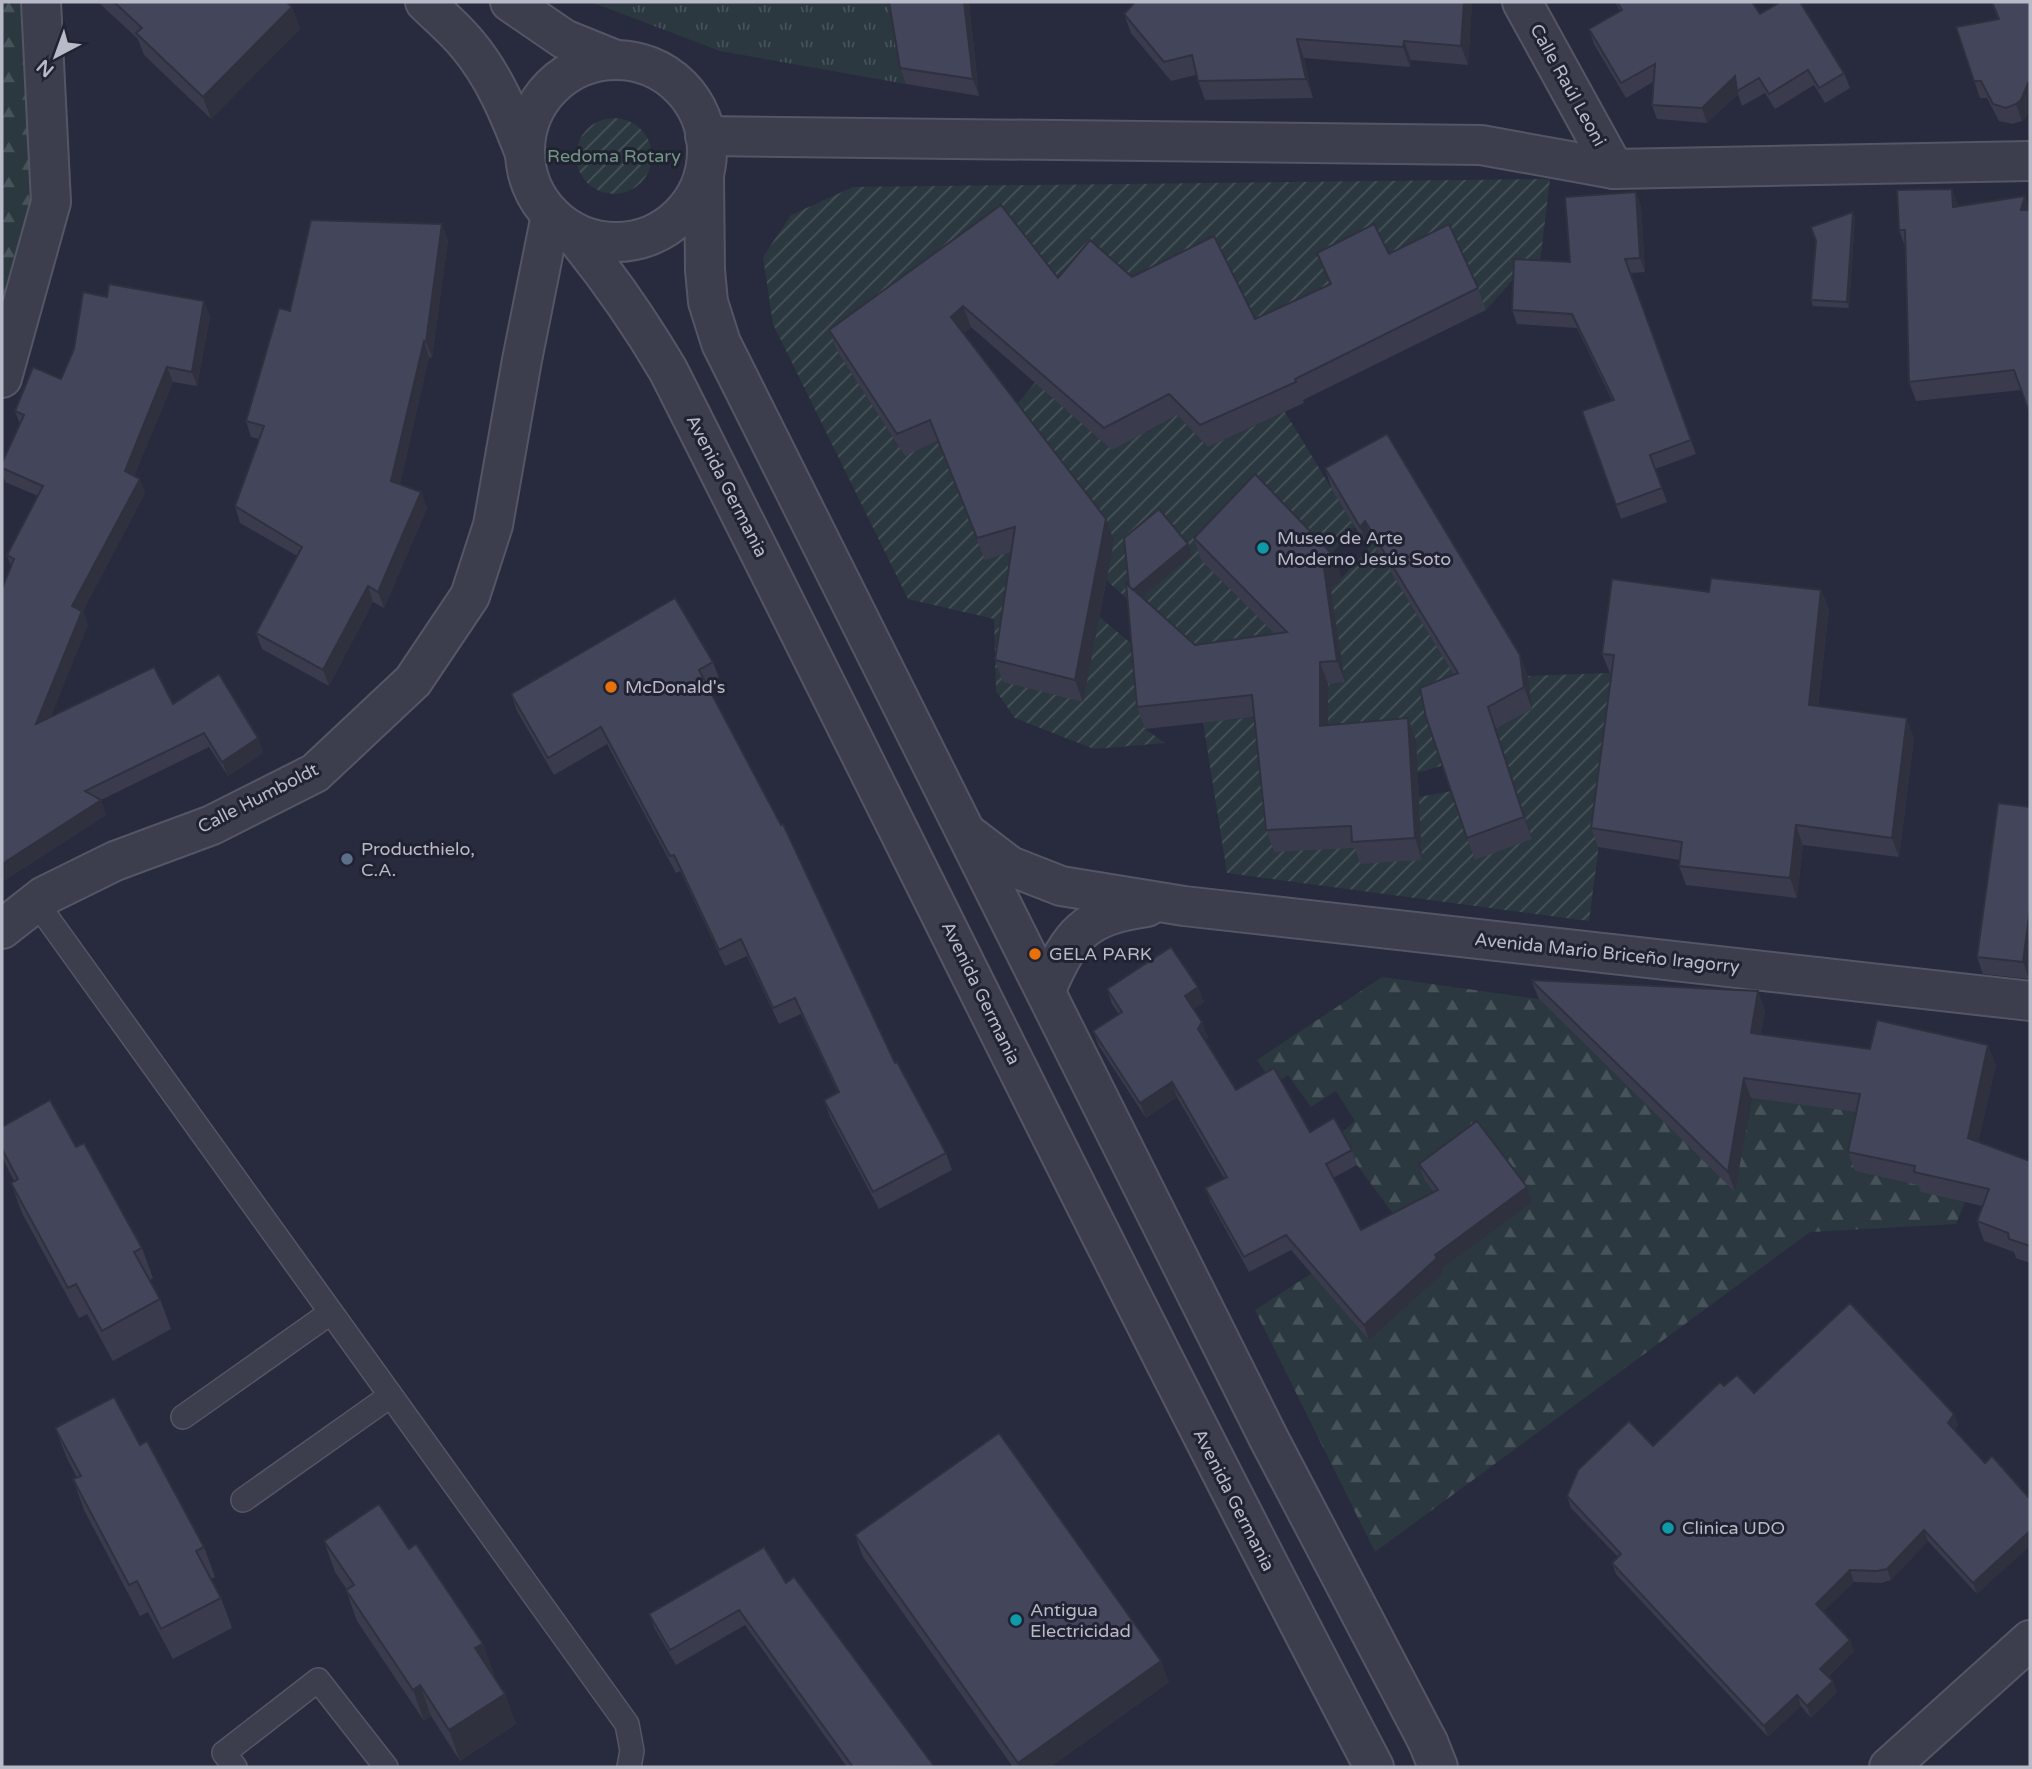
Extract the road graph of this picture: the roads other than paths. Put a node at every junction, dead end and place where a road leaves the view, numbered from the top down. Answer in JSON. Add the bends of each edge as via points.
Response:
{"nodes":[{"id":1,"x":41,"y":2,"type":"edge"},
{"id":2,"x":425,"y":2,"type":"edge"},
{"id":3,"x":510,"y":2,"type":"edge"},
{"id":4,"x":1522,"y":2,"type":"edge"},
{"id":5,"x":616,"y":60,"type":"junction"},
{"id":6,"x":705,"y":136,"type":"junction"},
{"id":7,"x":524,"y":151,"type":"junction"},
{"id":8,"x":2030,"y":161,"type":"edge"},
{"id":9,"x":1614,"y":169,"type":"junction"},
{"id":10,"x":704,"y":175,"type":"junction"},
{"id":11,"x":561,"y":222,"type":"junction"},
{"id":12,"x":2,"y":378,"type":"edge"},
{"id":13,"x":968,"y":834,"type":"junction"},
{"id":14,"x":36,"y":902,"type":"junction"},
{"id":15,"x":1184,"y":906,"type":"junction"},
{"id":16,"x":2,"y":929,"type":"edge"},
{"id":17,"x":1046,"y":990,"type":"junction"},
{"id":18,"x":2030,"y":1001,"type":"edge"},
{"id":19,"x":330,"y":1312,"type":"junction"},
{"id":20,"x":390,"y":1396,"type":"junction"},
{"id":21,"x":183,"y":1417,"type":"dead end"},
{"id":22,"x":243,"y":1500,"type":"dead end"},
{"id":23,"x":2030,"y":1640,"type":"edge"},
{"id":24,"x":1433,"y":1755,"type":"edge"},
{"id":25,"x":234,"y":1767,"type":"edge"},
{"id":26,"x":386,"y":1767,"type":"edge"},
{"id":27,"x":629,"y":1767,"type":"edge"},
{"id":28,"x":1374,"y":1767,"type":"edge"},
{"id":29,"x":1889,"y":1767,"type":"edge"}],
"edges":[{"from":1,"to":12,"type":"street","via":[[51,202]]},
{"from":2,"to":7,"type":"street","via":[[485,69]]},
{"from":3,"to":5,"type":"street","via":[[564,39]]},
{"from":4,"to":9,"type":"street","name":"Calle Raúl Leoni"},
{"from":5,"to":6,"type":"street","via":[[661,72],[680,87],[695,106]]},
{"from":5,"to":7,"type":"street","via":[[592,63],[551,86],[537,105]]},
{"from":6,"to":9,"type":"street","via":[[1481,145]]},
{"from":6,"to":10,"type":"street"},
{"from":7,"to":11,"type":"street","via":[[527,174],[537,196]]},
{"from":8,"to":9,"type":"street"},
{"from":10,"to":11,"type":"street","via":[[680,216],[639,239],[592,239]]},
{"from":10,"to":13,"type":"street","via":[[708,302],[721,343]]},
{"from":11,"to":14,"type":"street","name":"Calle Humboldt","via":[[522,360],[493,525],[470,596],[414,681],[315,773],[212,825],[114,861]]},
{"from":11,"to":28,"type":"street","name":"Avenida Germania","via":[[608,276],[668,370],[1216,1466]]},
{"from":13,"to":15,"type":"street","name":"Avenida Mario Briceño Iragorry","via":[[1010,866],[1060,886]]},
{"from":13,"to":17,"type":"street"},
{"from":14,"to":16,"type":"street","name":"Calle Humboldt"},
{"from":14,"to":19,"type":"lane"},
{"from":15,"to":17,"type":"street","name":"Avenida Mario Briceño Iragorry","via":[[1113,913],[1085,927],[1063,952]]},
{"from":15,"to":18,"type":"street","name":"Avenida Mario Briceño Iragorry"},
{"from":17,"to":24,"type":"street","via":[[1269,1439]]},
{"from":19,"to":20,"type":"lane"},
{"from":19,"to":21,"type":"lane"},
{"from":20,"to":22,"type":"lane"},
{"from":20,"to":27,"type":"lane","via":[[627,1724],[632,1752]]},
{"from":23,"to":29,"type":"street"},
{"from":25,"to":26,"type":"lane","via":[[224,1753],[318,1680]]}]}
